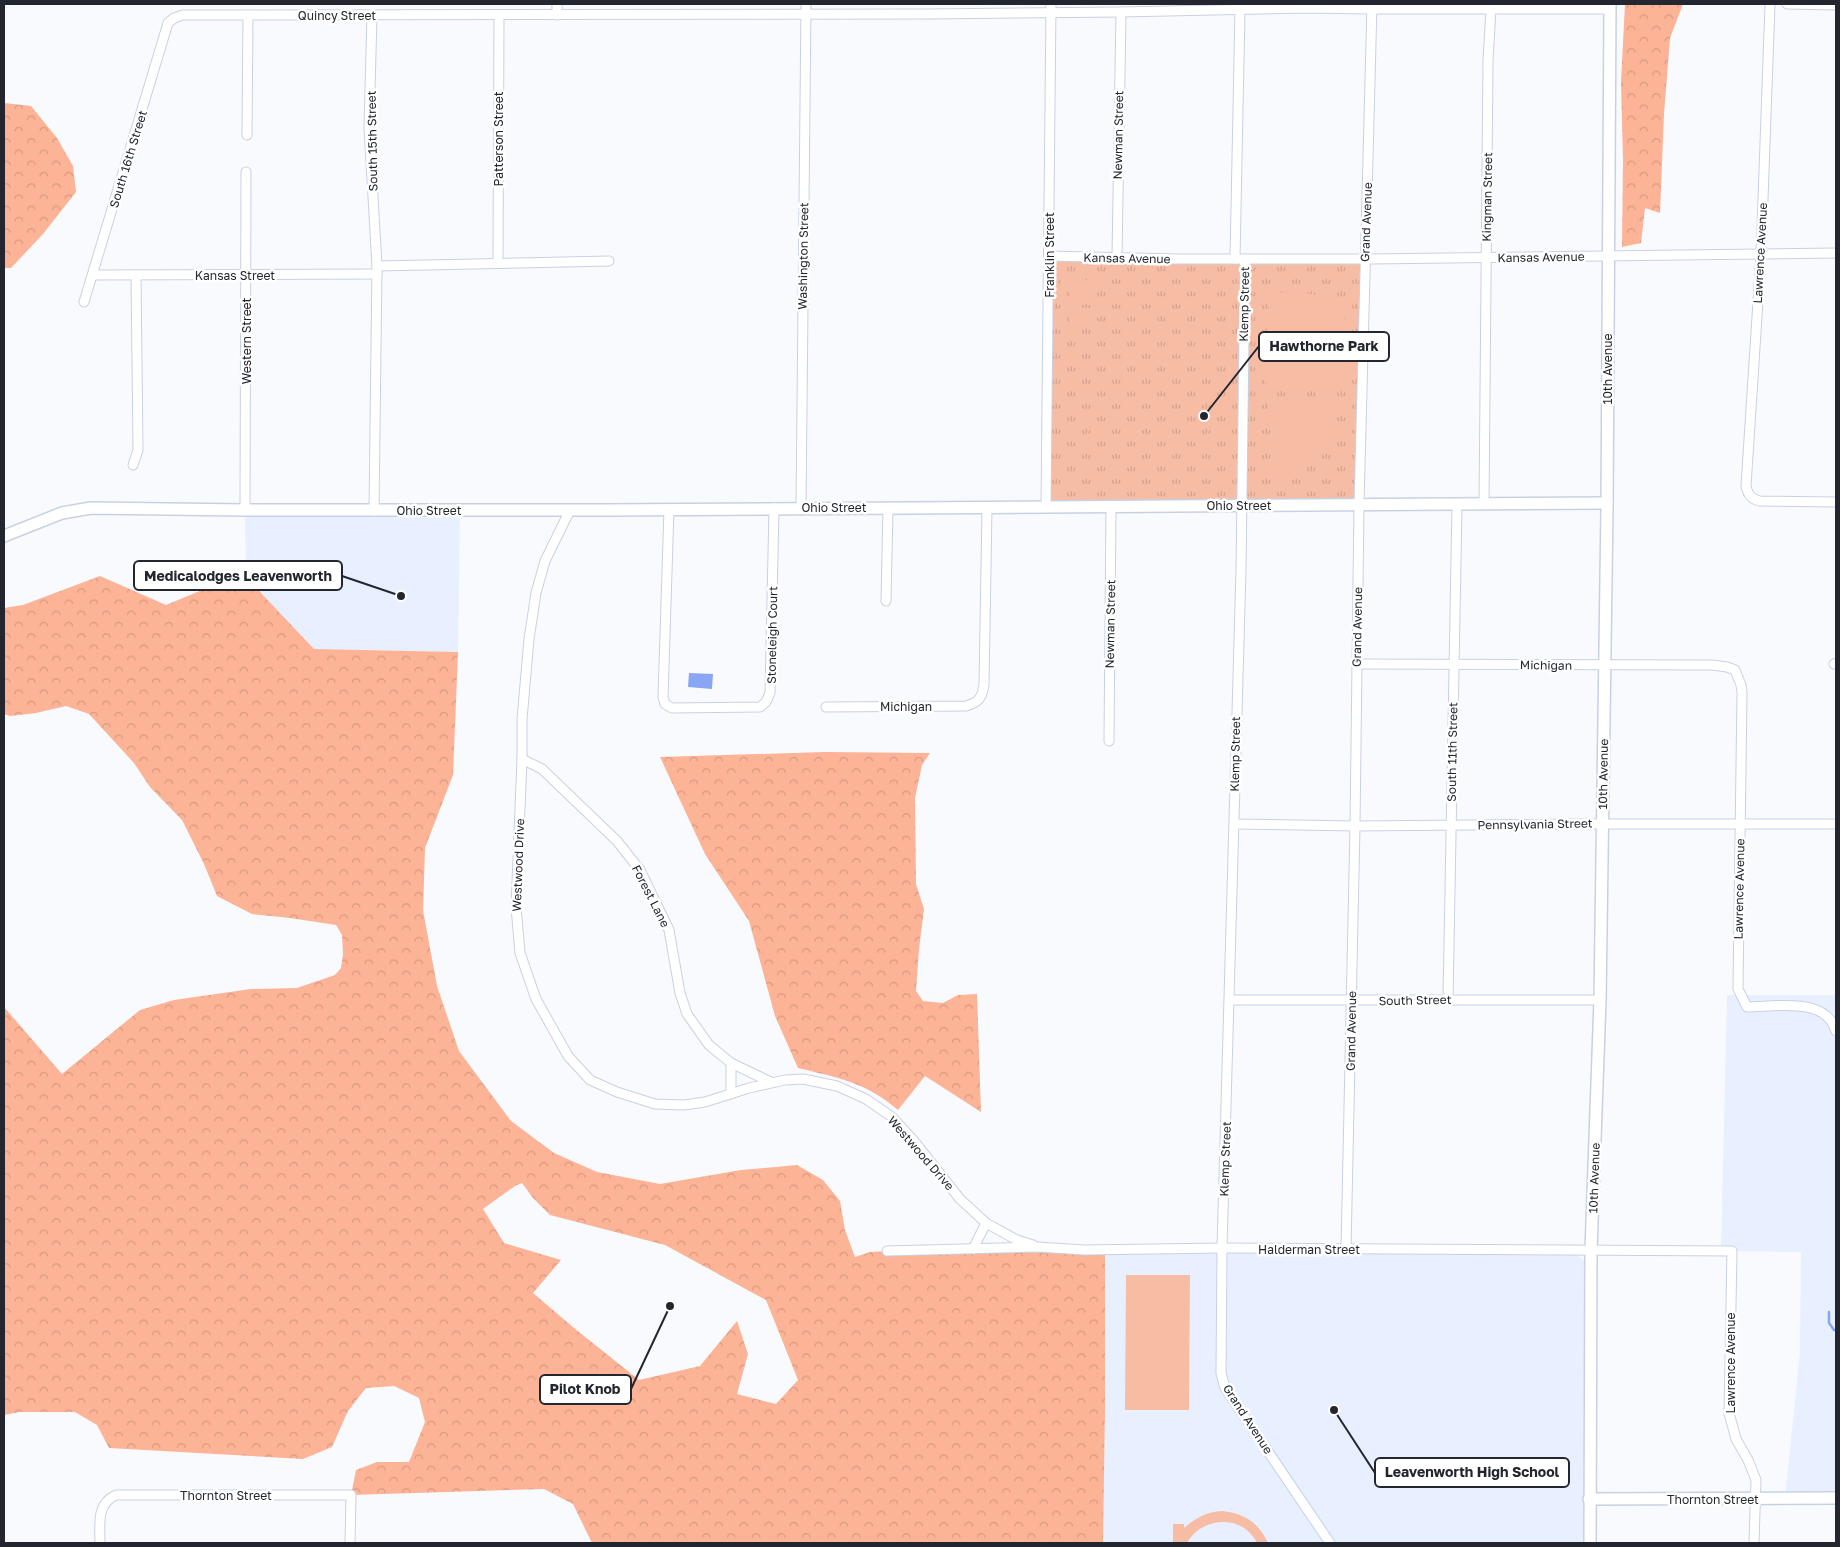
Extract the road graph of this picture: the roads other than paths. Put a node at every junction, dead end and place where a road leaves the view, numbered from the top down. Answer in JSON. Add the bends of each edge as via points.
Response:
{"nodes":[{"id":1,"x":557,"y":4,"type":"edge"},
{"id":2,"x":678,"y":4,"type":"edge"},
{"id":3,"x":806,"y":4,"type":"edge"},
{"id":4,"x":930,"y":4,"type":"edge"},
{"id":5,"x":1770,"y":4,"type":"edge"},
{"id":6,"x":1787,"y":4,"type":"edge"},
{"id":7,"x":1836,"y":5,"type":"edge"},
{"id":8,"x":1610,"y":6,"type":"edge"},
{"id":9,"x":1372,"y":7,"type":"edge"},
{"id":10,"x":1051,"y":8,"type":"edge"},
{"id":11,"x":1491,"y":9,"type":"junction"},
{"id":12,"x":1240,"y":10,"type":"junction"},
{"id":13,"x":1121,"y":12,"type":"junction"},
{"id":14,"x":678,"y":14,"type":"junction"},
{"id":15,"x":806,"y":14,"type":"junction"},
{"id":16,"x":929,"y":14,"type":"junction"},
{"id":17,"x":248,"y":15,"type":"junction"},
{"id":18,"x":372,"y":15,"type":"junction"},
{"id":19,"x":499,"y":15,"type":"junction"},
{"id":20,"x":557,"y":15,"type":"junction"},
{"id":21,"x":174,"y":18,"type":"joint"},
{"id":22,"x":246,"y":135,"type":"dead end"},
{"id":23,"x":246,"y":172,"type":"dead end"},
{"id":24,"x":1836,"y":253,"type":"edge"},
{"id":25,"x":1761,"y":255,"type":"junction"},
{"id":26,"x":1049,"y":256,"type":"junction"},
{"id":27,"x":1608,"y":256,"type":"junction"},
{"id":28,"x":1117,"y":257,"type":"junction"},
{"id":29,"x":1487,"y":258,"type":"junction"},
{"id":30,"x":1235,"y":259,"type":"junction"},
{"id":31,"x":1245,"y":259,"type":"junction"},
{"id":32,"x":1364,"y":259,"type":"junction"},
{"id":33,"x":609,"y":262,"type":"dead end"},
{"id":34,"x":498,"y":264,"type":"junction"},
{"id":35,"x":377,"y":270,"type":"junction"},
{"id":36,"x":93,"y":275,"type":"junction"},
{"id":37,"x":136,"y":275,"type":"junction"},
{"id":38,"x":246,"y":275,"type":"junction"},
{"id":39,"x":84,"y":302,"type":"dead end"},
{"id":40,"x":133,"y":464,"type":"dead end"},
{"id":41,"x":1836,"y":502,"type":"edge"},
{"id":42,"x":1607,"y":503,"type":"junction"},
{"id":43,"x":1484,"y":504,"type":"junction"},
{"id":44,"x":1241,"y":505,"type":"junction"},
{"id":45,"x":1358,"y":505,"type":"junction"},
{"id":46,"x":1457,"y":505,"type":"junction"},
{"id":47,"x":1111,"y":506,"type":"junction"},
{"id":48,"x":801,"y":507,"type":"junction"},
{"id":49,"x":1046,"y":507,"type":"junction"},
{"id":50,"x":774,"y":508,"type":"junction"},
{"id":51,"x":888,"y":508,"type":"junction"},
{"id":52,"x":987,"y":508,"type":"junction"},
{"id":53,"x":669,"y":509,"type":"junction"},
{"id":54,"x":245,"y":510,"type":"junction"},
{"id":55,"x":374,"y":510,"type":"junction"},
{"id":56,"x":570,"y":510,"type":"junction"},
{"id":57,"x":4,"y":536,"type":"edge"},
{"id":58,"x":886,"y":601,"type":"dead end"},
{"id":59,"x":1356,"y":664,"type":"junction"},
{"id":60,"x":1453,"y":664,"type":"junction"},
{"id":61,"x":1604,"y":665,"type":"junction"},
{"id":62,"x":1735,"y":670,"type":"joint"},
{"id":63,"x":826,"y":707,"type":"dead end"},
{"id":64,"x":1108,"y":741,"type":"dead end"},
{"id":65,"x":522,"y":759,"type":"junction"},
{"id":66,"x":1235,"y":824,"type":"junction"},
{"id":67,"x":1602,"y":824,"type":"junction"},
{"id":68,"x":1740,"y":824,"type":"junction"},
{"id":69,"x":1836,"y":824,"type":"edge"},
{"id":70,"x":1451,"y":825,"type":"junction"},
{"id":71,"x":1355,"y":826,"type":"junction"},
{"id":72,"x":1230,"y":1000,"type":"junction"},
{"id":73,"x":1448,"y":1000,"type":"junction"},
{"id":74,"x":1600,"y":1000,"type":"junction"},
{"id":75,"x":1352,"y":1001,"type":"junction"},
{"id":76,"x":1836,"y":1031,"type":"edge"},
{"id":77,"x":731,"y":1063,"type":"junction"},
{"id":78,"x":771,"y":1082,"type":"junction"},
{"id":79,"x":731,"y":1094,"type":"junction"},
{"id":80,"x":986,"y":1223,"type":"junction"},
{"id":81,"x":1038,"y":1247,"type":"junction"},
{"id":82,"x":1222,"y":1248,"type":"junction"},
{"id":83,"x":973,"y":1249,"type":"junction"},
{"id":84,"x":1346,"y":1249,"type":"junction"},
{"id":85,"x":1591,"y":1250,"type":"junction"},
{"id":86,"x":887,"y":1251,"type":"dead end"},
{"id":87,"x":1732,"y":1251,"type":"joint"},
{"id":88,"x":1836,"y":1498,"type":"edge"},
{"id":89,"x":1589,"y":1499,"type":"junction"},
{"id":90,"x":1756,"y":1499,"type":"junction"},
{"id":91,"x":100,"y":1543,"type":"edge"},
{"id":92,"x":350,"y":1543,"type":"edge"},
{"id":93,"x":1330,"y":1543,"type":"edge"},
{"id":94,"x":1590,"y":1543,"type":"edge"},
{"id":95,"x":1754,"y":1543,"type":"edge"}],
"edges":[{"from":1,"to":20,"type":"street"},
{"from":2,"to":14,"type":"street"},
{"from":3,"to":15,"type":"street","name":"Washington Street"},
{"from":4,"to":16,"type":"street"},
{"from":5,"to":25,"type":"street","name":"Lawrence Avenue"},
{"from":6,"to":7,"type":"street"},
{"from":8,"to":11,"type":"street","name":"Quincy Street"},
{"from":8,"to":27,"type":"street","name":"10th Avenue"},
{"from":9,"to":11,"type":"street","name":"Quincy Street"},
{"from":9,"to":12,"type":"street","name":"Quincy Street"},
{"from":9,"to":32,"type":"street","name":"Grand Avenue"},
{"from":10,"to":13,"type":"street","name":"Quincy Street"},
{"from":10,"to":16,"type":"street","name":"Quincy Street"},
{"from":10,"to":26,"type":"street","name":"Franklin Street"},
{"from":11,"to":29,"type":"street","name":"Kingman Street"},
{"from":12,"to":13,"type":"street","name":"Quincy Street"},
{"from":12,"to":30,"type":"street","name":"Klemp Street"},
{"from":13,"to":28,"type":"street","name":"Newman Street"},
{"from":14,"to":15,"type":"street","name":"Quincy Street"},
{"from":14,"to":20,"type":"street","name":"Quincy Street"},
{"from":15,"to":16,"type":"street","name":"Quincy Street"},
{"from":15,"to":48,"type":"street","name":"Washington Street"},
{"from":17,"to":18,"type":"street","name":"Quincy Street"},
{"from":17,"to":21,"type":"street","name":"Quincy Street","via":[[183,15]]},
{"from":17,"to":22,"type":"street"},
{"from":18,"to":19,"type":"street","name":"Quincy Street"},
{"from":18,"to":35,"type":"street","name":"South 15th Street","via":[[369,128]]},
{"from":19,"to":20,"type":"street","name":"Quincy Street"},
{"from":19,"to":34,"type":"street","name":"Patterson Street"},
{"from":21,"to":36,"type":"street","name":"South 16th Street","via":[[168,23]]},
{"from":23,"to":38,"type":"street","name":"Western Street"},
{"from":24,"to":25,"type":"street","name":"Kansas Avenue"},
{"from":25,"to":27,"type":"street","name":"Kansas Avenue"},
{"from":25,"to":41,"type":"street","name":"Lawrence Avenue","via":[[1748,494],[1760,501]]},
{"from":26,"to":28,"type":"street","name":"Kansas Avenue"},
{"from":26,"to":49,"type":"street","name":"Franklin Street"},
{"from":27,"to":29,"type":"street","name":"Kansas Avenue"},
{"from":27,"to":42,"type":"street","name":"10th Avenue"},
{"from":28,"to":30,"type":"street","name":"Kansas Avenue"},
{"from":29,"to":32,"type":"street","name":"Kansas Avenue"},
{"from":29,"to":43,"type":"street","name":"Kingman Street"},
{"from":30,"to":31,"type":"street"},
{"from":31,"to":32,"type":"street","name":"Kansas Avenue"},
{"from":31,"to":44,"type":"street","name":"Klemp Street"},
{"from":32,"to":45,"type":"street","name":"Grand Avenue"},
{"from":33,"to":34,"type":"street","name":"Kansas Street"},
{"from":34,"to":35,"type":"street","name":"Kansas Street"},
{"from":35,"to":38,"type":"street","name":"Kansas Street"},
{"from":35,"to":55,"type":"street","name":"South 15th Street"},
{"from":36,"to":37,"type":"street","name":"Kansas Street"},
{"from":36,"to":39,"type":"street","name":"South 16th Street"},
{"from":37,"to":38,"type":"street","name":"Kansas Street"},
{"from":37,"to":40,"type":"street","via":[[138,450]]},
{"from":38,"to":54,"type":"street","name":"Western Street"},
{"from":42,"to":43,"type":"street","name":"Ohio Street"},
{"from":42,"to":61,"type":"street","name":"10th Avenue"},
{"from":43,"to":46,"type":"street","name":"Ohio Street"},
{"from":44,"to":45,"type":"street","name":"Ohio Street"},
{"from":44,"to":47,"type":"street","name":"Ohio Street"},
{"from":44,"to":66,"type":"street","name":"Klemp Street"},
{"from":45,"to":46,"type":"street","name":"Ohio Street"},
{"from":45,"to":59,"type":"street","name":"Grand Avenue"},
{"from":46,"to":60,"type":"street","name":"South 11th Street"},
{"from":47,"to":49,"type":"street","name":"Ohio Street"},
{"from":47,"to":64,"type":"street","name":"Newman Street"},
{"from":48,"to":50,"type":"street","name":"Ohio Street"},
{"from":48,"to":51,"type":"street","name":"Ohio Street"},
{"from":49,"to":52,"type":"street","name":"Ohio Street"},
{"from":50,"to":53,"type":"street","name":"Ohio Street"},
{"from":50,"to":53,"type":"street","name":"Stoneleigh Court","via":[[770,693],[766,702],[760,707],[672,708],[665,704],[663,698]]},
{"from":51,"to":52,"type":"street","name":"Ohio Street"},
{"from":51,"to":58,"type":"street"},
{"from":52,"to":63,"type":"street","name":"Michigan","via":[[983,696],[975,704],[966,706]]},
{"from":53,"to":56,"type":"street","name":"Ohio Street"},
{"from":54,"to":55,"type":"street","name":"Ohio Street"},
{"from":54,"to":57,"type":"street","name":"Ohio Street","via":[[91,508],[62,513]]},
{"from":55,"to":56,"type":"street","name":"Ohio Street"},
{"from":56,"to":65,"type":"street","name":"Westwood Drive","via":[[545,561],[536,593],[529,638]]},
{"from":59,"to":60,"type":"street","name":"Michigan"},
{"from":59,"to":71,"type":"street","name":"Grand Avenue"},
{"from":60,"to":61,"type":"street","name":"Michigan"},
{"from":60,"to":70,"type":"street","name":"South 11th Street"},
{"from":61,"to":62,"type":"street","name":"Michigan","via":[[1712,665]]},
{"from":61,"to":67,"type":"street","name":"10th Avenue"},
{"from":62,"to":68,"type":"street","name":"Lawrence Avenue","via":[[1742,692]]},
{"from":65,"to":77,"type":"street","name":"Forest Lane","via":[[542,769],[618,841],[640,870],[669,930],[687,1014],[709,1045]]},
{"from":65,"to":79,"type":"street","name":"Westwood Drive","via":[[516,907],[520,953],[536,999],[568,1056],[590,1080],[655,1104],[691,1104]]},
{"from":66,"to":71,"type":"street","name":"Pennsylvania Street"},
{"from":66,"to":72,"type":"street","name":"Klemp Street"},
{"from":67,"to":68,"type":"street","name":"Pennsylvania Street"},
{"from":67,"to":70,"type":"street","name":"Pennsylvania Street"},
{"from":67,"to":74,"type":"street","name":"10th Avenue"},
{"from":68,"to":69,"type":"street","name":"Pennsylvania Street"},
{"from":68,"to":76,"type":"street","name":"Lawrence Avenue","via":[[1737,983],[1742,998],[1747,1007],[1804,1006],[1824,1014]]},
{"from":70,"to":71,"type":"street","name":"Pennsylvania Street"},
{"from":70,"to":73,"type":"street","name":"South 11th Street"},
{"from":71,"to":75,"type":"street","name":"Grand Avenue"},
{"from":72,"to":75,"type":"street","name":"South Street"},
{"from":72,"to":82,"type":"street","name":"Klemp Street"},
{"from":73,"to":74,"type":"street","name":"South Street"},
{"from":73,"to":75,"type":"street","name":"South Street"},
{"from":74,"to":85,"type":"street","name":"10th Avenue"},
{"from":75,"to":84,"type":"street","name":"Grand Avenue"},
{"from":77,"to":78,"type":"street","name":"Forest Lane"},
{"from":77,"to":79,"type":"street"},
{"from":78,"to":79,"type":"street","name":"Westwood Drive"},
{"from":78,"to":80,"type":"street","name":"Westwood Drive","via":[[803,1079],[837,1086],[866,1099],[892,1117],[960,1200]]},
{"from":80,"to":81,"type":"street","name":"Westwood Drive"},
{"from":80,"to":83,"type":"street"},
{"from":81,"to":82,"type":"street","name":"Halderman Street","via":[[1084,1250]]},
{"from":81,"to":83,"type":"street","name":"Halderman Street"},
{"from":82,"to":84,"type":"street","name":"Halderman Street"},
{"from":82,"to":93,"type":"street","name":"Grand Avenue","via":[[1221,1373],[1225,1388]]},
{"from":83,"to":86,"type":"street","name":"Halderman Street"},
{"from":84,"to":85,"type":"street","name":"Halderman Street"},
{"from":85,"to":87,"type":"street","name":"Halderman Street"},
{"from":85,"to":89,"type":"street","name":"10th Avenue"},
{"from":87,"to":90,"type":"street","name":"Lawrence Avenue","via":[[1728,1413],[1736,1439],[1756,1480]]},
{"from":88,"to":90,"type":"street","name":"Thornton Street"},
{"from":89,"to":90,"type":"street","name":"Thornton Street"},
{"from":89,"to":94,"type":"street","name":"10th Avenue"},
{"from":90,"to":95,"type":"street","name":"Lawrence Avenue"},
{"from":91,"to":92,"type":"street","name":"Thornton Street","via":[[100,1511],[109,1498],[116,1495],[351,1496]]}]}
